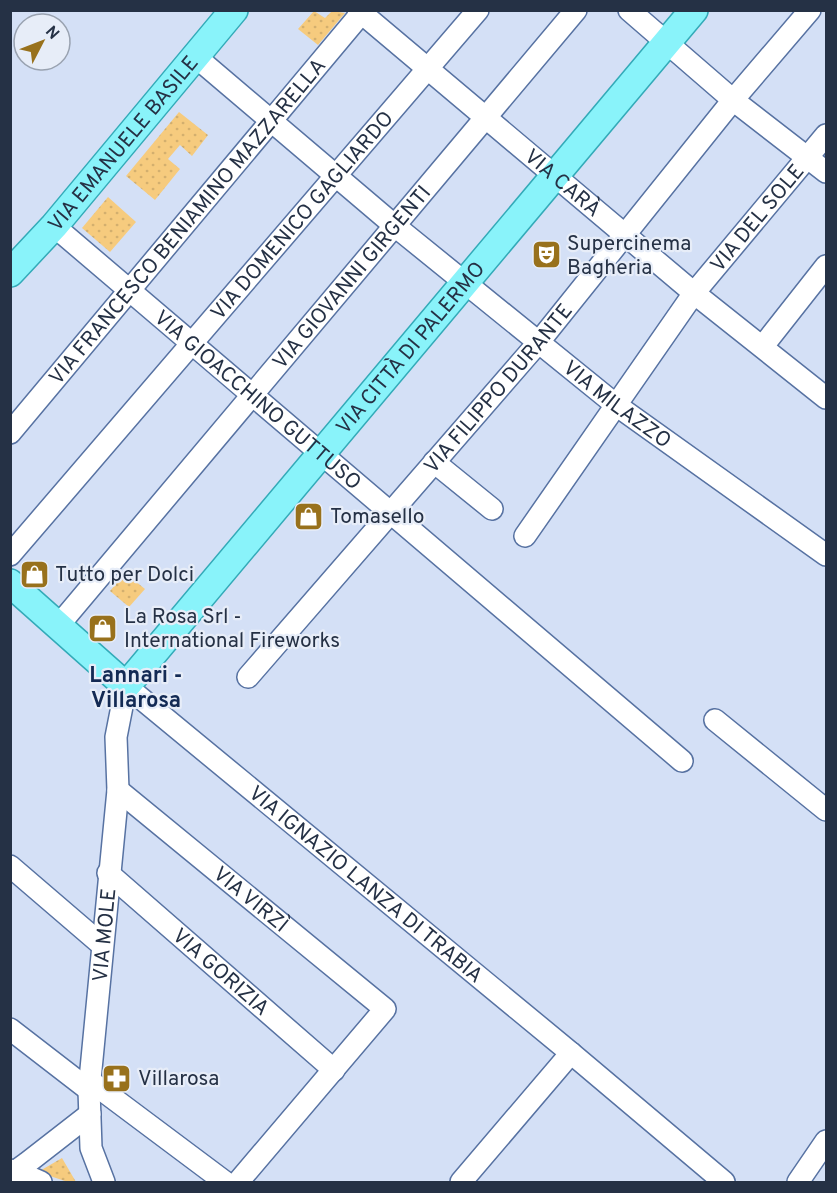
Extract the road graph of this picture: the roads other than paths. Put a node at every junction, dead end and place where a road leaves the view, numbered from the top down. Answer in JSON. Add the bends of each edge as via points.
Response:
{"nodes":[{"id":1,"x":234,"y":10,"type":"edge"},
{"id":2,"x":478,"y":10,"type":"edge"},
{"id":3,"x":576,"y":10,"type":"edge"},
{"id":4,"x":629,"y":10,"type":"edge"},
{"id":5,"x":694,"y":10,"type":"edge"},
{"id":6,"x":810,"y":10,"type":"edge"},
{"id":7,"x":361,"y":12,"type":"edge"},
{"id":8,"x":666,"y":44,"type":"junction"},
{"id":9,"x":196,"y":57,"type":"junction"},
{"id":10,"x":428,"y":70,"type":"junction"},
{"id":11,"x":733,"y":100,"type":"junction"},
{"id":12,"x":486,"y":117,"type":"junction"},
{"id":13,"x":272,"y":120,"type":"junction"},
{"id":14,"x":826,"y":135,"type":"edge"},
{"id":15,"x":809,"y":157,"type":"junction"},
{"id":16,"x":826,"y":172,"type":"edge"},
{"id":17,"x":336,"y":174,"type":"junction"},
{"id":18,"x":556,"y":175,"type":"junction"},
{"id":19,"x":54,"y":226,"type":"junction"},
{"id":20,"x":395,"y":226,"type":"junction"},
{"id":21,"x":625,"y":234,"type":"junction"},
{"id":22,"x":826,"y":266,"type":"edge"},
{"id":23,"x":10,"y":273,"type":"edge"},
{"id":24,"x":465,"y":283,"type":"junction"},
{"id":25,"x":130,"y":290,"type":"junction"},
{"id":26,"x":694,"y":293,"type":"junction"},
{"id":27,"x":192,"y":343,"type":"junction"},
{"id":28,"x":538,"y":343,"type":"junction"},
{"id":29,"x":764,"y":346,"type":"junction"},
{"id":30,"x":253,"y":395,"type":"junction"},
{"id":31,"x":826,"y":398,"type":"edge"},
{"id":32,"x":616,"y":405,"type":"junction"},
{"id":33,"x":10,"y":433,"type":"edge"},
{"id":34,"x":322,"y":453,"type":"junction"},
{"id":35,"x":434,"y":462,"type":"junction"},
{"id":36,"x":492,"y":508,"type":"dead end"},
{"id":37,"x":391,"y":513,"type":"junction"},
{"id":38,"x":525,"y":536,"type":"dead end"},
{"id":39,"x":10,"y":555,"type":"edge"},
{"id":40,"x":826,"y":555,"type":"edge"},
{"id":41,"x":10,"y":583,"type":"edge"},
{"id":42,"x":58,"y":626,"type":"junction"},
{"id":43,"x":248,"y":676,"type":"dead end"},
{"id":44,"x":126,"y":686,"type":"junction"},
{"id":45,"x":715,"y":720,"type":"dead end"},
{"id":46,"x":682,"y":761,"type":"dead end"},
{"id":47,"x":118,"y":790,"type":"junction"},
{"id":48,"x":826,"y":810,"type":"edge"},
{"id":49,"x":10,"y":866,"type":"edge"},
{"id":50,"x":108,"y":873,"type":"junction"},
{"id":51,"x":102,"y":945,"type":"junction"},
{"id":52,"x":10,"y":1029,"type":"edge"},
{"id":53,"x":571,"y":1053,"type":"junction"},
{"id":54,"x":334,"y":1070,"type":"junction"},
{"id":55,"x":90,"y":1086,"type":"junction"},
{"id":56,"x":90,"y":1114,"type":"junction"},
{"id":57,"x":826,"y":1141,"type":"edge"},
{"id":58,"x":13,"y":1171,"type":"edge"},
{"id":59,"x":106,"y":1179,"type":"edge"},
{"id":60,"x":40,"y":1182,"type":"edge"},
{"id":61,"x":225,"y":1182,"type":"edge"},
{"id":62,"x":238,"y":1182,"type":"edge"},
{"id":63,"x":461,"y":1182,"type":"edge"},
{"id":64,"x":724,"y":1182,"type":"edge"},
{"id":65,"x":798,"y":1182,"type":"edge"}],
"edges":[{"from":1,"to":9,"type":"main road","name":"VIA EMANUELE BASILE"},
{"from":2,"to":10,"type":"street","name":"VIA DOMENICO GAGLIARDO"},
{"from":3,"to":12,"type":"street","name":"VIA GIOVANNI GIRGENTI"},
{"from":4,"to":8,"type":"street"},
{"from":5,"to":8,"type":"main road","name":"VIA CITTÀ DI PALERMO"},
{"from":6,"to":11,"type":"street","name":"VIA FILIPPO DURANTE"},
{"from":7,"to":10,"type":"street","name":"VIA CARÀ"},
{"from":7,"to":13,"type":"street","name":"VIA FRANCESCO BENIAMINO MAZZARELLA"},
{"from":8,"to":11,"type":"street"},
{"from":8,"to":18,"type":"main road","name":"VIA CITTÀ DI PALERMO"},
{"from":9,"to":13,"type":"street","name":"VIA MILAZZO"},
{"from":9,"to":19,"type":"main road","name":"VIA EMANUELE BASILE"},
{"from":10,"to":12,"type":"street","name":"VIA CARÀ"},
{"from":10,"to":17,"type":"street","name":"VIA DOMENICO GAGLIARDO"},
{"from":11,"to":15,"type":"street"},
{"from":11,"to":21,"type":"street","name":"VIA FILIPPO DURANTE"},
{"from":12,"to":18,"type":"street","name":"VIA CARÀ"},
{"from":12,"to":20,"type":"street","name":"VIA GIOVANNI GIRGENTI"},
{"from":13,"to":17,"type":"street","name":"VIA MILAZZO"},
{"from":13,"to":25,"type":"street","name":"VIA FRANCESCO BENIAMINO MAZZARELLA"},
{"from":14,"to":15,"type":"street","name":"VIA DEL SOLE"},
{"from":15,"to":16,"type":"street"},
{"from":15,"to":26,"type":"street","name":"VIA DEL SOLE"},
{"from":17,"to":20,"type":"street","name":"VIA MILAZZO"},
{"from":17,"to":27,"type":"street","name":"VIA DOMENICO GAGLIARDO"},
{"from":18,"to":21,"type":"street","name":"VIA CARÀ"},
{"from":18,"to":24,"type":"main road","name":"VIA CITTÀ DI PALERMO"},
{"from":19,"to":23,"type":"main road","name":"VIA EMANUELE BASILE"},
{"from":19,"to":25,"type":"street","name":"VIA GIOACCHINO GUTTUSO"},
{"from":20,"to":24,"type":"street","name":"VIA MILAZZO"},
{"from":20,"to":30,"type":"street","name":"VIA GIOVANNI GIRGENTI"},
{"from":21,"to":26,"type":"street","name":"VIA CARÀ"},
{"from":21,"to":28,"type":"street","name":"VIA FILIPPO DURANTE"},
{"from":22,"to":29,"type":"street"},
{"from":24,"to":28,"type":"street","name":"VIA MILAZZO"},
{"from":24,"to":34,"type":"main road","name":"VIA CITTÀ DI PALERMO"},
{"from":25,"to":27,"type":"street","name":"VIA GIOACCHINO GUTTUSO"},
{"from":25,"to":33,"type":"street","name":"VIA FRANCESCO BENIAMINO MAZZARELLA"},
{"from":26,"to":29,"type":"street","name":"VIA CARÀ"},
{"from":26,"to":32,"type":"street","name":"VIA DEL SOLE"},
{"from":27,"to":30,"type":"street","name":"VIA GIOACCHINO GUTTUSO"},
{"from":27,"to":39,"type":"street","name":"VIA DOMENICO GAGLIARDO"},
{"from":28,"to":32,"type":"street","name":"VIA MILAZZO"},
{"from":28,"to":35,"type":"street","name":"VIA FILIPPO DURANTE"},
{"from":29,"to":31,"type":"street","name":"VIA CARÀ"},
{"from":30,"to":34,"type":"street","name":"VIA GIOACCHINO GUTTUSO"},
{"from":30,"to":42,"type":"street","name":"VIA GIOVANNI GIRGENTI"},
{"from":32,"to":38,"type":"street","name":"VIA DEL SOLE"},
{"from":32,"to":40,"type":"street","name":"VIA MILAZZO"},
{"from":34,"to":37,"type":"street","name":"VIA GIOACCHINO GUTTUSO"},
{"from":34,"to":44,"type":"main road","name":"VIA CITTÀ DI PALERMO"},
{"from":35,"to":36,"type":"street"},
{"from":35,"to":37,"type":"street","name":"VIA FILIPPO DURANTE"},
{"from":37,"to":43,"type":"street","name":"VIA FILIPPO DURANTE"},
{"from":37,"to":46,"type":"street","name":"VIA GIOACCHINO GUTTUSO"},
{"from":41,"to":42,"type":"main road","name":"VIA IGNAZIO LANZA DI TRABIA"},
{"from":42,"to":44,"type":"main road","name":"VIA IGNAZIO LANZA DI TRABIA"},
{"from":44,"to":47,"type":"street","name":"VIA MOLE","via":[[116,736]]},
{"from":44,"to":53,"type":"street","name":"VIA IGNAZIO LANZA DI TRABIA"},
{"from":45,"to":48,"type":"street"},
{"from":47,"to":50,"type":"street","name":"VIA MOLE"},
{"from":47,"to":54,"type":"street","name":"VIA VIRZÌ","via":[[385,1009]]},
{"from":49,"to":51,"type":"street"},
{"from":50,"to":51,"type":"street","name":"VIA MOLE"},
{"from":50,"to":54,"type":"street","name":"VIA GORIZIA"},
{"from":51,"to":55,"type":"street","name":"VIA MOLE"},
{"from":52,"to":55,"type":"street"},
{"from":53,"to":63,"type":"street"},
{"from":53,"to":64,"type":"street","name":"VIA IGNAZIO LANZA DI TRABIA"},
{"from":54,"to":62,"type":"street"},
{"from":55,"to":56,"type":"street","name":"VIA MOLE"},
{"from":55,"to":61,"type":"street"},
{"from":56,"to":58,"type":"street"},
{"from":56,"to":59,"type":"street","name":"VIA MOLE","via":[[92,1148]]},
{"from":57,"to":65,"type":"street"},
{"from":58,"to":60,"type":"street"}]}
